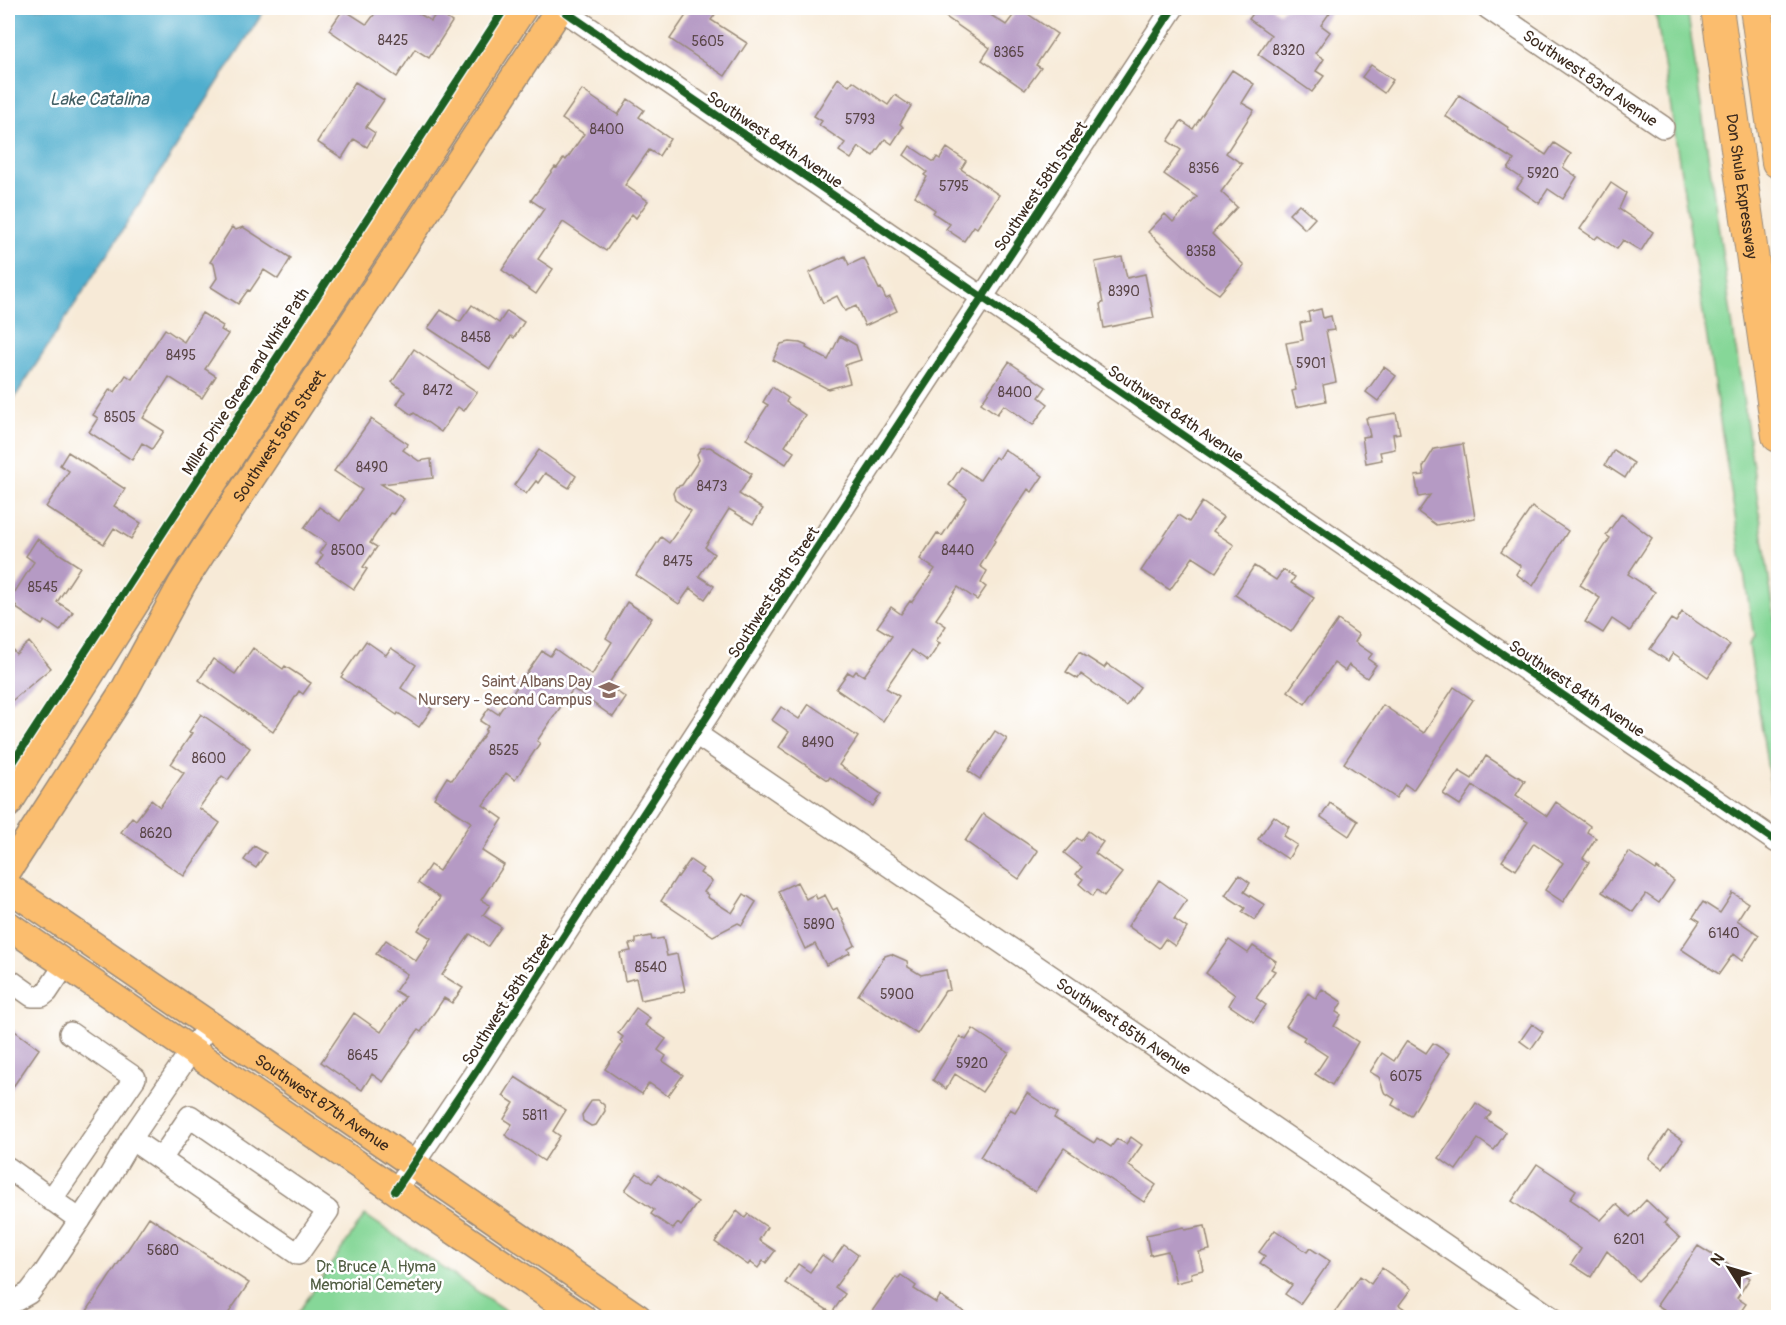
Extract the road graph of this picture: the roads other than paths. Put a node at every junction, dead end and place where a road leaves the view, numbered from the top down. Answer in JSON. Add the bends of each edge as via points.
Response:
{"nodes":[{"id":1,"x":523,"y":8,"type":"edge"},
{"id":2,"x":560,"y":8,"type":"edge"},
{"id":3,"x":1173,"y":8,"type":"edge"},
{"id":4,"x":1488,"y":8,"type":"edge"},
{"id":5,"x":1717,"y":8,"type":"edge"},
{"id":6,"x":1756,"y":8,"type":"edge"},
{"id":7,"x":1663,"y":127,"type":"dead end"},
{"id":8,"x":1779,"y":162,"type":"edge"},
{"id":9,"x":983,"y":296,"type":"junction"},
{"id":10,"x":298,"y":352,"type":"junction"},
{"id":11,"x":324,"y":368,"type":"junction"},
{"id":12,"x":1779,"y":436,"type":"edge"},
{"id":13,"x":696,"y":734,"type":"junction"},
{"id":14,"x":8,"y":804,"type":"edge"},
{"id":15,"x":1777,"y":842,"type":"edge"},
{"id":16,"x":8,"y":870,"type":"edge"},
{"id":17,"x":8,"y":887,"type":"edge"},
{"id":18,"x":8,"y":925,"type":"edge"},
{"id":19,"x":65,"y":966,"type":"junction"},
{"id":20,"x":8,"y":979,"type":"edge"},
{"id":21,"x":208,"y":1026,"type":"junction"},
{"id":22,"x":70,"y":1033,"type":"dead end"},
{"id":23,"x":191,"y":1051,"type":"junction"},
{"id":24,"x":131,"y":1139,"type":"junction"},
{"id":25,"x":161,"y":1159,"type":"junction"},
{"id":26,"x":414,"y":1164,"type":"junction"},
{"id":27,"x":8,"y":1168,"type":"edge"},
{"id":28,"x":395,"y":1191,"type":"junction"},
{"id":29,"x":51,"y":1200,"type":"junction"},
{"id":30,"x":80,"y":1220,"type":"junction"},
{"id":31,"x":8,"y":1305,"type":"edge"},
{"id":32,"x":632,"y":1316,"type":"edge"},
{"id":33,"x":582,"y":1317,"type":"edge"},
{"id":34,"x":1552,"y":1317,"type":"edge"}],
"edges":[{"from":1,"to":10,"type":"main road","name":"Southwest 56th Street"},
{"from":2,"to":9,"type":"street","name":"Southwest 84th Avenue"},
{"from":2,"to":11,"type":"main road","name":"Southwest 56th Street"},
{"from":3,"to":9,"type":"street","name":"Southwest 58th Street"},
{"from":4,"to":7,"type":"street","name":"Southwest 83rd Avenue"},
{"from":5,"to":12,"type":"highway","name":"Don Shula Expressway"},
{"from":6,"to":8,"type":"highway"},
{"from":9,"to":13,"type":"street","name":"Southwest 58th Street"},
{"from":9,"to":15,"type":"street","name":"Southwest 84th Avenue"},
{"from":10,"to":11,"type":"main road"},
{"from":10,"to":14,"type":"main road","name":"Southwest 56th Street"},
{"from":11,"to":16,"type":"main road","name":"Southwest 56th Street","via":[[188,575],[125,689]]},
{"from":13,"to":26,"type":"street","name":"Southwest 58th Street"},
{"from":13,"to":34,"type":"street","name":"Southwest 85th Avenue"},
{"from":17,"to":21,"type":"main road","name":"Southwest 87th Avenue"},
{"from":18,"to":19,"type":"main road","name":"Southwest 87th Avenue"},
{"from":19,"to":20,"type":"street","via":[[42,996],[32,996]]},
{"from":19,"to":23,"type":"main road","name":"Southwest 87th Avenue"},
{"from":21,"to":23,"type":"street"},
{"from":21,"to":26,"type":"main road","name":"Southwest 87th Avenue"},
{"from":22,"to":29,"type":"street","via":[[135,1078]]},
{"from":23,"to":24,"type":"street"},
{"from":23,"to":28,"type":"main road","name":"Southwest 87th Avenue"},
{"from":24,"to":25,"type":"street"},
{"from":24,"to":30,"type":"street"},
{"from":25,"to":25,"type":"street","via":[[298,1254],[328,1211],[190,1116]]},
{"from":26,"to":28,"type":"street","name":"Southwest 58th Street"},
{"from":26,"to":32,"type":"main road","name":"Southwest 87th Avenue"},
{"from":27,"to":29,"type":"street"},
{"from":28,"to":33,"type":"main road","name":"Southwest 87th Avenue"},
{"from":29,"to":30,"type":"street"},
{"from":30,"to":31,"type":"street","via":[[29,1293]]}]}
